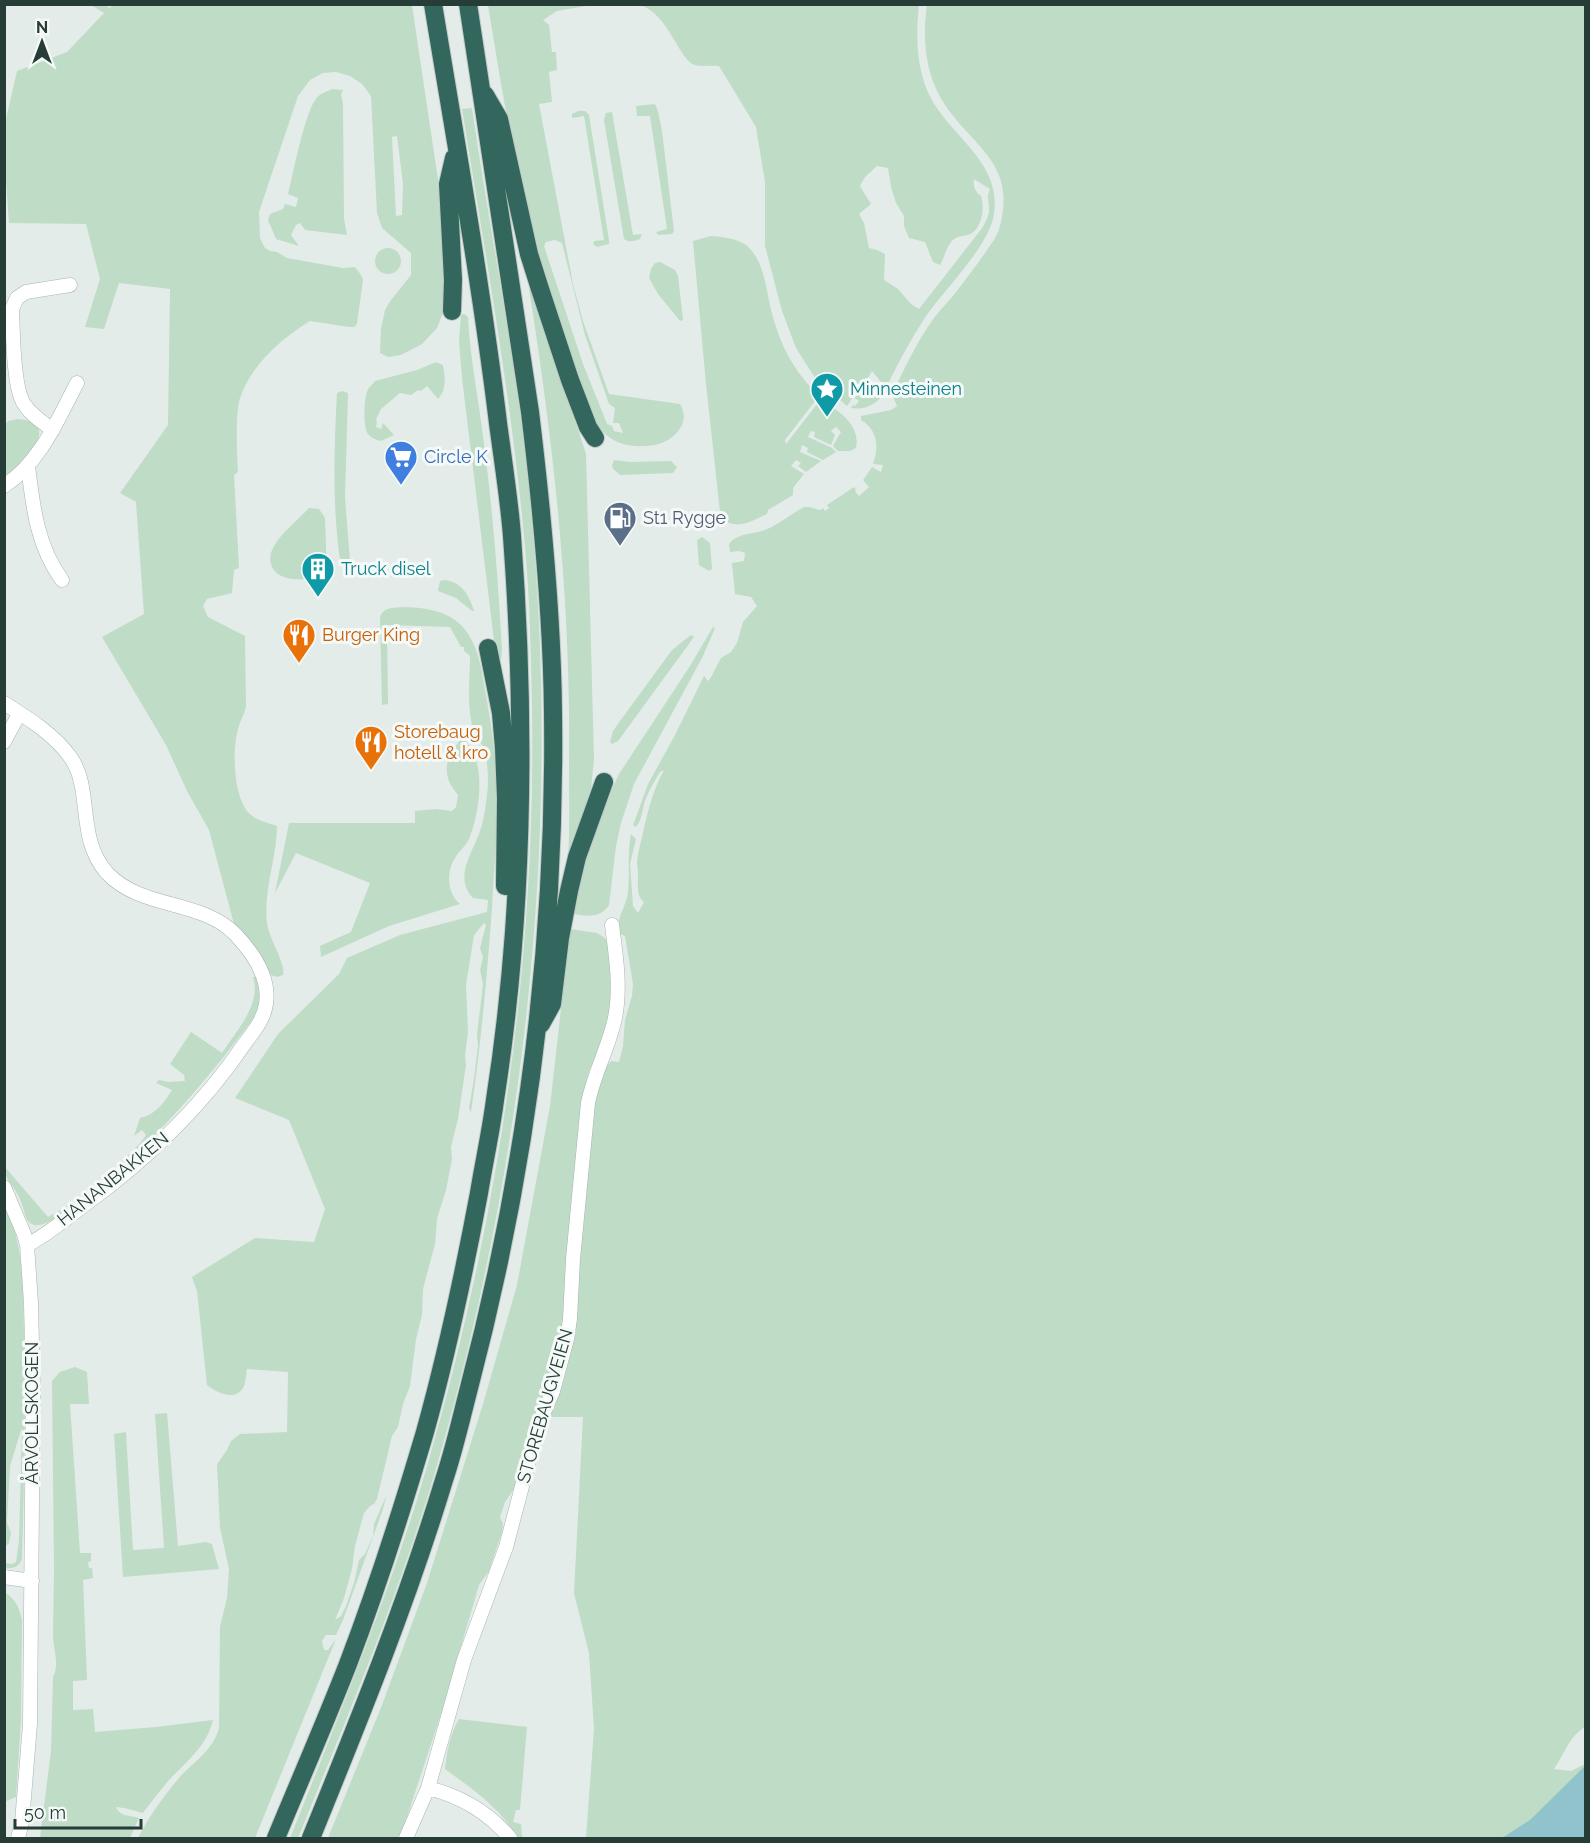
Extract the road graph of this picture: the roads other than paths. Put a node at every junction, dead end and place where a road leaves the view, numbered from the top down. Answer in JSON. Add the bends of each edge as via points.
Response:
{"nodes":[{"id":1,"x":433,"y":4,"type":"edge"},
{"id":2,"x":468,"y":4,"type":"edge"},
{"id":3,"x":480,"y":86,"type":"junction"},
{"id":4,"x":456,"y":148,"type":"junction"},
{"id":5,"x":70,"y":285,"type":"dead end"},
{"id":6,"x":452,"y":311,"type":"dead end"},
{"id":7,"x":77,"y":383,"type":"dead end"},
{"id":8,"x":52,"y":430,"type":"junction"},
{"id":9,"x":595,"y":438,"type":"dead end"},
{"id":10,"x":28,"y":466,"type":"junction"},
{"id":11,"x":4,"y":486,"type":"edge"},
{"id":12,"x":62,"y":580,"type":"dead end"},
{"id":13,"x":488,"y":648,"type":"dead end"},
{"id":14,"x":4,"y":703,"type":"edge"},
{"id":15,"x":19,"y":714,"type":"junction"},
{"id":16,"x":4,"y":742,"type":"edge"},
{"id":17,"x":604,"y":782,"type":"dead end"},
{"id":18,"x":515,"y":907,"type":"junction"},
{"id":19,"x":612,"y":925,"type":"dead end"},
{"id":20,"x":537,"y":1031,"type":"junction"},
{"id":21,"x":4,"y":1186,"type":"edge"},
{"id":22,"x":27,"y":1245,"type":"junction"},
{"id":23,"x":4,"y":1577,"type":"edge"},
{"id":24,"x":32,"y":1581,"type":"junction"},
{"id":25,"x":428,"y":1788,"type":"junction"},
{"id":26,"x":18,"y":1839,"type":"edge"},
{"id":27,"x":276,"y":1839,"type":"edge"},
{"id":28,"x":311,"y":1839,"type":"edge"},
{"id":29,"x":406,"y":1839,"type":"edge"},
{"id":30,"x":510,"y":1839,"type":"edge"}],
"edges":[{"from":1,"to":4,"type":"highway"},
{"from":2,"to":3,"type":"highway"},
{"from":3,"to":9,"type":"highway","via":[[499,119],[529,254],[570,380]]},
{"from":3,"to":20,"type":"highway","via":[[530,412],[549,624],[552,796]]},
{"from":4,"to":6,"type":"highway","via":[[448,184]]},
{"from":4,"to":18,"type":"highway","via":[[487,334],[512,530],[520,683]]},
{"from":5,"to":8,"type":"street","via":[[26,292],[17,298],[12,309],[18,387],[23,403]]},
{"from":7,"to":8,"type":"street"},
{"from":8,"to":10,"type":"street"},
{"from":10,"to":11,"type":"street"},
{"from":10,"to":12,"type":"street","via":[[44,547]]},
{"from":13,"to":18,"type":"highway","via":[[504,748],[504,884]]},
{"from":14,"to":15,"type":"street","name":"HANANBAKKEN"},
{"from":15,"to":16,"type":"street"},
{"from":15,"to":22,"type":"street","name":"HANANBAKKEN","via":[[51,736],[72,759],[80,780],[89,839],[107,872],[132,891],[218,921],[249,951],[266,987],[262,1018],[216,1083],[166,1137],[100,1194]]},
{"from":17,"to":20,"type":"highway","via":[[568,891],[552,1004]]},
{"from":18,"to":27,"type":"highway","via":[[495,1100],[470,1243],[434,1396],[348,1664]]},
{"from":19,"to":25,"type":"street","name":"STOREBAUGVEIEN","via":[[618,997],[588,1102],[567,1339],[553,1391],[538,1426],[506,1547],[464,1660]]},
{"from":20,"to":28,"type":"highway","via":[[504,1243],[445,1478],[391,1637]]},
{"from":21,"to":22,"type":"street","name":"ÅRVOLLSKOGEN"},
{"from":22,"to":24,"type":"street","name":"ÅRVOLLSKOGEN","via":[[32,1303]]},
{"from":23,"to":24,"type":"street"},
{"from":24,"to":26,"type":"street","name":"ÅRVOLLSKOGEN","via":[[29,1749]]},
{"from":25,"to":29,"type":"street","name":"STOREBAUGVEIEN"},
{"from":25,"to":30,"type":"street","via":[[469,1804]]}]}
